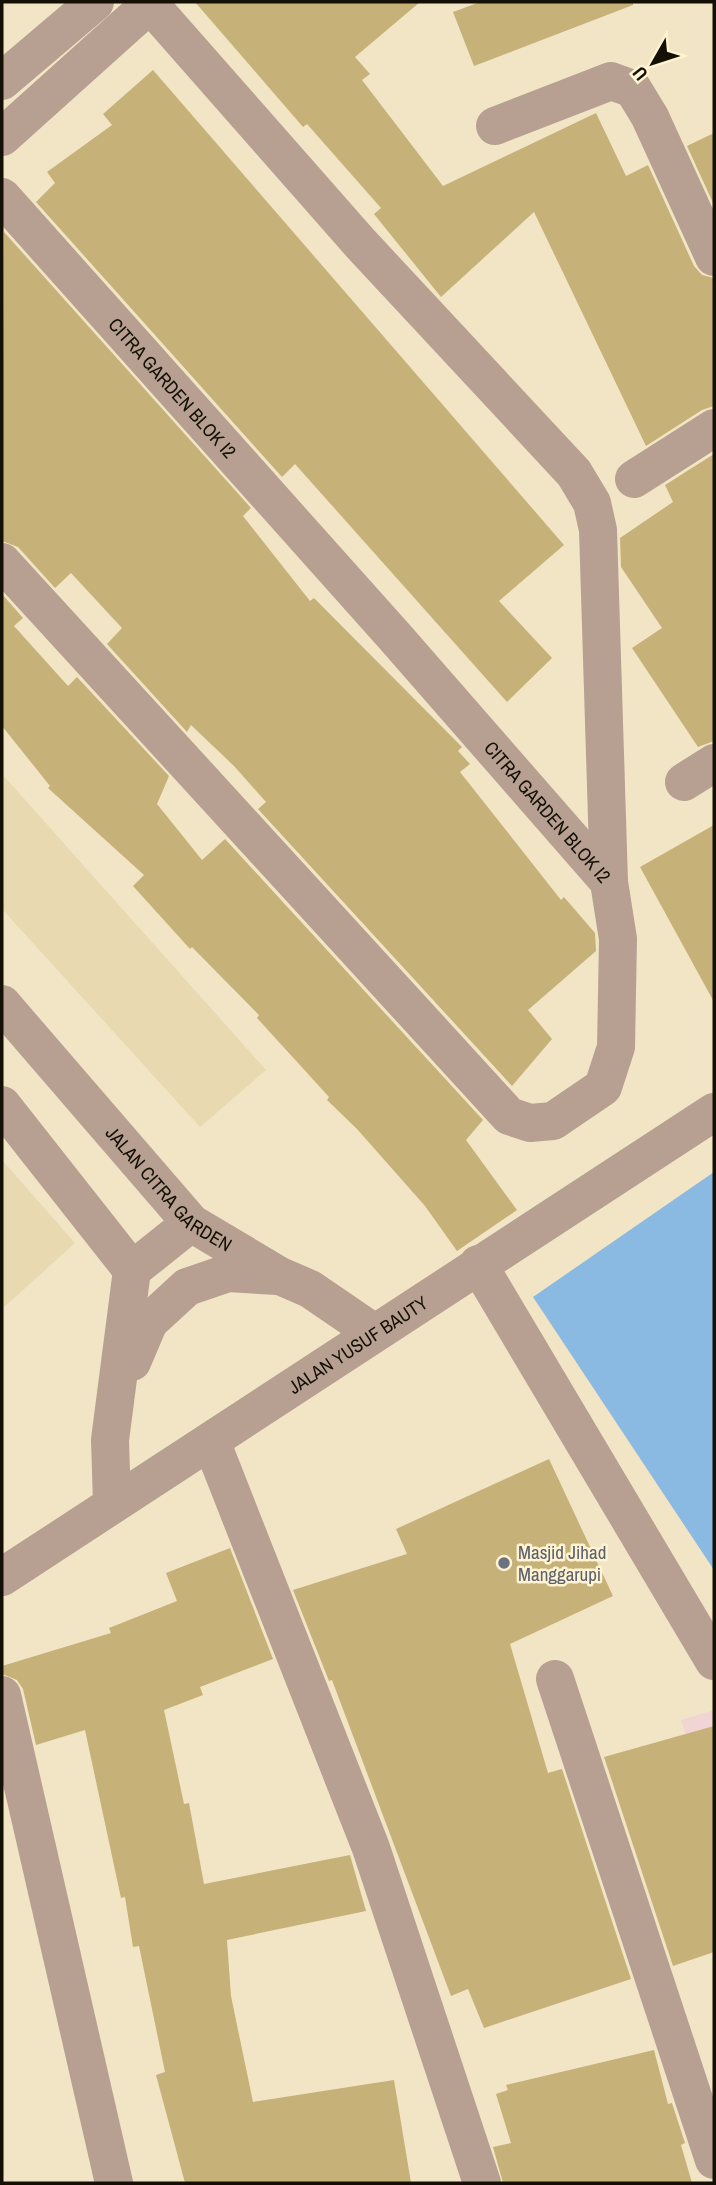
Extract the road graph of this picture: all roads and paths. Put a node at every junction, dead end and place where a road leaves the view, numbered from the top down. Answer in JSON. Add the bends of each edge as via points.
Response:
{"nodes":[{"id":1,"x":94,"y":2,"type":"edge"},
{"id":2,"x":149,"y":3,"type":"edge"},
{"id":3,"x":2,"y":81,"type":"edge"},
{"id":4,"x":495,"y":126,"type":"dead end"},
{"id":5,"x":2,"y":138,"type":"edge"},
{"id":6,"x":2,"y":197,"type":"edge"},
{"id":7,"x":714,"y":257,"type":"edge"},
{"id":8,"x":714,"y":428,"type":"edge"},
{"id":9,"x":634,"y":479,"type":"dead end"},
{"id":10,"x":2,"y":562,"type":"edge"},
{"id":11,"x":609,"y":882,"type":"junction"},
{"id":12,"x":2,"y":1004,"type":"edge"},
{"id":13,"x":2,"y":1105,"type":"edge"},
{"id":14,"x":714,"y":1111,"type":"edge"},
{"id":15,"x":191,"y":1223,"type":"junction"},
{"id":16,"x":478,"y":1264,"type":"junction"},
{"id":17,"x":132,"y":1270,"type":"junction"},
{"id":18,"x":280,"y":1276,"type":"junction"},
{"id":19,"x":373,"y":1332,"type":"junction"},
{"id":20,"x":116,"y":1400,"type":"junction"},
{"id":21,"x":211,"y":1441,"type":"junction"},
{"id":22,"x":113,"y":1503,"type":"junction"},
{"id":23,"x":2,"y":1577,"type":"edge"},
{"id":24,"x":714,"y":1661,"type":"edge"},
{"id":25,"x":555,"y":1679,"type":"dead end"},
{"id":26,"x":2,"y":1695,"type":"edge"},
{"id":27,"x":714,"y":2161,"type":"edge"},
{"id":28,"x":114,"y":2183,"type":"edge"},
{"id":29,"x":482,"y":2183,"type":"edge"}],
"edges":[{"from":1,"to":3,"type":"street"},
{"from":2,"to":5,"type":"street"},
{"from":2,"to":11,"type":"street","via":[[360,243],[574,472],[592,503],[598,530]]},
{"from":4,"to":7,"type":"street","via":[[611,81],[633,89]]},
{"from":6,"to":11,"type":"street","name":"CITRA GARDEN BLOK I2"},
{"from":8,"to":9,"type":"street"},
{"from":10,"to":11,"type":"street","name":"CITRA GARDEN BLOK I2","via":[[509,1116],[530,1123],[553,1121],[603,1087],[616,1048],[618,939]]},
{"from":12,"to":15,"type":"street","name":"JALAN CITRA GARDEN"},
{"from":13,"to":17,"type":"street"},
{"from":14,"to":16,"type":"street","name":"JALAN YUSUF BAUTY"},
{"from":15,"to":17,"type":"street"},
{"from":15,"to":18,"type":"street","name":"JALAN CITRA GARDEN"},
{"from":16,"to":19,"type":"street","name":"JALAN YUSUF BAUTY"},
{"from":16,"to":24,"type":"street"},
{"from":17,"to":20,"type":"street"},
{"from":18,"to":19,"type":"street","name":"JALAN CITRA GARDEN","via":[[310,1289]]},
{"from":18,"to":20,"type":"street","via":[[228,1273],[187,1287],[149,1322]]},
{"from":19,"to":21,"type":"street","name":"JALAN YUSUF BAUTY"},
{"from":20,"to":22,"type":"street","via":[[110,1440]]},
{"from":21,"to":22,"type":"street","name":"JALAN YUSUF BAUTY"},
{"from":21,"to":29,"type":"street","via":[[371,1848]]},
{"from":22,"to":23,"type":"street","name":"JALAN YUSUF BAUTY"},
{"from":25,"to":27,"type":"street"},
{"from":26,"to":28,"type":"street"}]}
